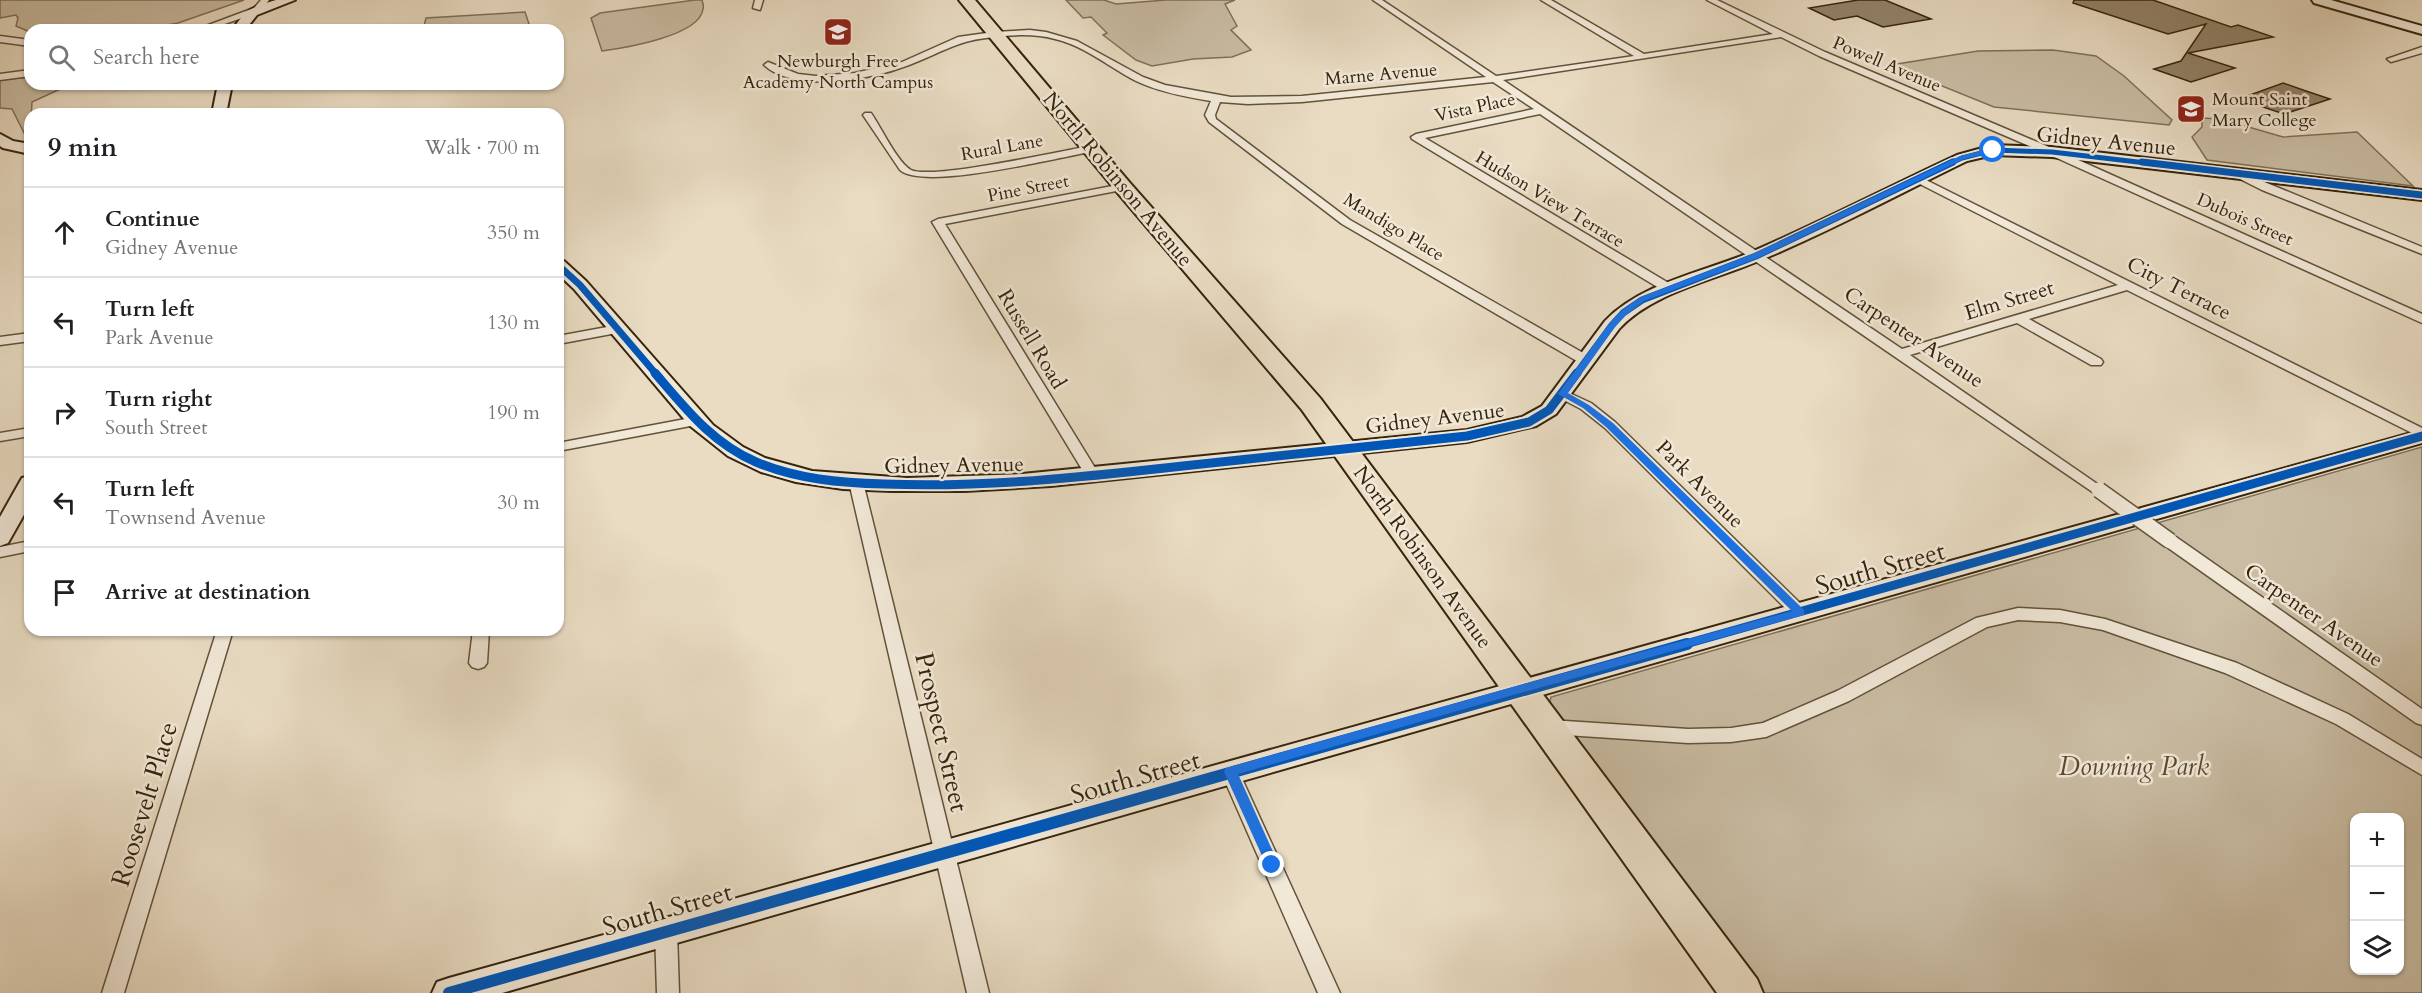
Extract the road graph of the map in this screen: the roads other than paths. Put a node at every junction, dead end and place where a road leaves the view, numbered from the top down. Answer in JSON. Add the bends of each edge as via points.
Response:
{"nodes":[{"id":1,"x":289,"y":0,"type":"edge"},
{"id":2,"x":967,"y":0,"type":"edge"},
{"id":3,"x":1377,"y":0,"type":"edge"},
{"id":4,"x":1545,"y":0,"type":"edge"},
{"id":5,"x":1712,"y":0,"type":"edge"},
{"id":6,"x":2318,"y":0,"type":"edge"},
{"id":7,"x":261,"y":5,"type":"edge"},
{"id":8,"x":214,"y":24,"type":"edge"},
{"id":9,"x":241,"y":24,"type":"edge"},
{"id":10,"x":2422,"y":30,"type":"edge"},
{"id":11,"x":993,"y":34,"type":"junction"},
{"id":12,"x":1781,"y":35,"type":"junction"},
{"id":13,"x":0,"y":39,"type":"edge"},
{"id":14,"x":24,"y":42,"type":"edge"},
{"id":15,"x":2422,"y":50,"type":"edge"},
{"id":16,"x":1643,"y":57,"type":"junction"},
{"id":17,"x":2391,"y":59,"type":"dead end"},
{"id":18,"x":768,"y":66,"type":"dead end"},
{"id":19,"x":24,"y":71,"type":"edge"},
{"id":20,"x":19,"y":74,"type":"junction"},
{"id":21,"x":24,"y":74,"type":"edge"},
{"id":22,"x":0,"y":77,"type":"edge"},
{"id":23,"x":1495,"y":80,"type":"junction"},
{"id":24,"x":224,"y":90,"type":"edge"},
{"id":25,"x":1217,"y":98,"type":"junction"},
{"id":26,"x":220,"y":108,"type":"edge"},
{"id":27,"x":1540,"y":111,"type":"junction"},
{"id":28,"x":868,"y":115,"type":"dead end"},
{"id":29,"x":1416,"y":137,"type":"joint"},
{"id":30,"x":0,"y":138,"type":"edge"},
{"id":31,"x":24,"y":148,"type":"edge"},
{"id":32,"x":1090,"y":148,"type":"junction"},
{"id":33,"x":2052,"y":152,"type":"junction"},
{"id":34,"x":2238,"y":174,"type":"junction"},
{"id":35,"x":1918,"y":179,"type":"junction"},
{"id":36,"x":1123,"y":187,"type":"junction"},
{"id":37,"x":2422,"y":195,"type":"edge"},
{"id":38,"x":938,"y":222,"type":"joint"},
{"id":39,"x":2422,"y":251,"type":"edge"},
{"id":40,"x":1756,"y":256,"type":"junction"},
{"id":41,"x":564,"y":270,"type":"edge"},
{"id":42,"x":2130,"y":285,"type":"junction"},
{"id":43,"x":1668,"y":288,"type":"junction"},
{"id":44,"x":2017,"y":318,"type":"junction"},
{"id":45,"x":2422,"y":319,"type":"edge"},
{"id":46,"x":618,"y":329,"type":"junction"},
{"id":47,"x":24,"y":338,"type":"edge"},
{"id":48,"x":564,"y":339,"type":"edge"},
{"id":49,"x":0,"y":341,"type":"edge"},
{"id":50,"x":1900,"y":354,"type":"junction"},
{"id":51,"x":1587,"y":361,"type":"junction"},
{"id":52,"x":2096,"y":362,"type":"dead end"},
{"id":53,"x":1563,"y":394,"type":"junction"},
{"id":54,"x":696,"y":421,"type":"junction"},
{"id":55,"x":24,"y":433,"type":"edge"},
{"id":56,"x":2422,"y":435,"type":"edge"},
{"id":57,"x":0,"y":437,"type":"edge"},
{"id":58,"x":564,"y":446,"type":"edge"},
{"id":59,"x":1344,"y":448,"type":"junction"},
{"id":60,"x":1093,"y":476,"type":"junction"},
{"id":61,"x":856,"y":482,"type":"junction"},
{"id":62,"x":24,"y":494,"type":"edge"},
{"id":63,"x":0,"y":538,"type":"edge"},
{"id":64,"x":24,"y":547,"type":"edge"},
{"id":65,"x":0,"y":552,"type":"edge"},
{"id":66,"x":1800,"y":613,"type":"junction"},
{"id":67,"x":223,"y":636,"type":"edge"},
{"id":68,"x":480,"y":636,"type":"edge"},
{"id":69,"x":478,"y":663,"type":"dead end"},
{"id":70,"x":1520,"y":689,"type":"junction"},
{"id":71,"x":2422,"y":718,"type":"edge"},
{"id":72,"x":1547,"y":726,"type":"junction"},
{"id":73,"x":2422,"y":768,"type":"edge"},
{"id":74,"x":1230,"y":772,"type":"junction"},
{"id":75,"x":945,"y":852,"type":"junction"},
{"id":76,"x":666,"y":931,"type":"junction"},
{"id":77,"x":113,"y":993,"type":"edge"},
{"id":78,"x":448,"y":993,"type":"edge"},
{"id":79,"x":668,"y":993,"type":"edge"},
{"id":80,"x":978,"y":993,"type":"edge"},
{"id":81,"x":1329,"y":993,"type":"edge"},
{"id":82,"x":1742,"y":993,"type":"edge"}],
"edges":[{"from":1,"to":7,"type":"street"},
{"from":2,"to":11,"type":"highway","name":"North Robinson Avenue"},
{"from":3,"to":23,"type":"street","name":"Carpenter Avenue"},
{"from":4,"to":16,"type":"street"},
{"from":5,"to":12,"type":"street","name":"Powell Avenue"},
{"from":6,"to":10,"type":"street"},
{"from":7,"to":8,"type":"street"},
{"from":7,"to":9,"type":"street"},
{"from":11,"to":18,"type":"street","name":"Marne Avenue","via":[[956,41],[905,64],[862,75],[798,76],[776,72]]},
{"from":11,"to":25,"type":"street","name":"Marne Avenue","via":[[1060,36],[1140,79]]},
{"from":11,"to":32,"type":"highway","name":"North Robinson Avenue"},
{"from":12,"to":16,"type":"street","name":"Marne Avenue"},
{"from":12,"to":33,"type":"street","name":"Powell Avenue"},
{"from":13,"to":14,"type":"street"},
{"from":15,"to":17,"type":"street"},
{"from":16,"to":23,"type":"street","name":"Marne Avenue"},
{"from":19,"to":20,"type":"street"},
{"from":20,"to":21,"type":"street"},
{"from":20,"to":22,"type":"street"},
{"from":23,"to":25,"type":"street","name":"Marne Avenue","via":[[1283,100]]},
{"from":23,"to":27,"type":"street","name":"Carpenter Avenue"},
{"from":24,"to":26,"type":"street"},
{"from":25,"to":51,"type":"street","name":"Mandigo Place","via":[[1210,115],[1212,120],[1346,222]]},
{"from":27,"to":29,"type":"street","name":"Vista Place"},
{"from":27,"to":40,"type":"street","name":"Carpenter Avenue"},
{"from":28,"to":32,"type":"street","name":"Rural Lane","via":[[906,171],[920,175],[990,167]]},
{"from":29,"to":43,"type":"street","name":"Hudson View Terrace"},
{"from":30,"to":31,"type":"street","via":[[8,145]]},
{"from":32,"to":36,"type":"highway","name":"North Robinson Avenue"},
{"from":33,"to":34,"type":"street","name":"Gidney Avenue"},
{"from":33,"to":35,"type":"street","name":"Gidney Avenue","via":[[1977,153]]},
{"from":33,"to":45,"type":"street","name":"Dubois Street"},
{"from":34,"to":37,"type":"street","name":"Gidney Avenue"},
{"from":34,"to":39,"type":"street"},
{"from":35,"to":40,"type":"street","name":"Gidney Avenue"},
{"from":35,"to":42,"type":"street","name":"City Terrace"},
{"from":36,"to":38,"type":"street","name":"Pine Street"},
{"from":36,"to":59,"type":"highway","name":"North Robinson Avenue","via":[[1311,404]]},
{"from":38,"to":60,"type":"street","name":"Russell Road"},
{"from":40,"to":43,"type":"street","name":"Gidney Avenue"},
{"from":40,"to":50,"type":"street","name":"Carpenter Avenue"},
{"from":41,"to":46,"type":"street","name":"Gidney Avenue"},
{"from":42,"to":44,"type":"street","name":"Elm Street"},
{"from":42,"to":56,"type":"street","name":"City Terrace"},
{"from":43,"to":51,"type":"street","name":"Gidney Avenue","via":[[1623,313]]},
{"from":44,"to":50,"type":"street","name":"Elm Street"},
{"from":44,"to":52,"type":"street"},
{"from":46,"to":48,"type":"street"},
{"from":46,"to":54,"type":"street","name":"Gidney Avenue"},
{"from":47,"to":49,"type":"street"},
{"from":50,"to":71,"type":"street","name":"Carpenter Avenue","bridge":true},
{"from":51,"to":53,"type":"street","name":"Gidney Avenue"},
{"from":53,"to":59,"type":"street","name":"Gidney Avenue","via":[[1549,410],[1529,422],[1504,429]]},
{"from":53,"to":66,"type":"street","name":"Park Avenue","via":[[1610,425]]},
{"from":54,"to":58,"type":"street"},
{"from":54,"to":61,"type":"street","name":"Gidney Avenue","via":[[716,440],[757,463],[794,474]]},
{"from":55,"to":57,"type":"street"},
{"from":56,"to":66,"type":"street","name":"South Street"},
{"from":59,"to":60,"type":"street","name":"Gidney Avenue"},
{"from":59,"to":70,"type":"highway","name":"North Robinson Avenue"},
{"from":60,"to":61,"type":"street","name":"Gidney Avenue","via":[[950,485]]},
{"from":61,"to":75,"type":"street","name":"Prospect Street"},
{"from":62,"to":63,"type":"street"},
{"from":64,"to":65,"type":"street"},
{"from":66,"to":70,"type":"street","name":"South Street"},
{"from":67,"to":77,"type":"street","name":"Roosevelt Place"},
{"from":68,"to":69,"type":"street"},
{"from":70,"to":72,"type":"highway","name":"North Robinson Avenue"},
{"from":70,"to":74,"type":"street","name":"South Street"},
{"from":72,"to":73,"type":"street","via":[[1688,736],[1766,730],[1843,696],[1982,622],[2018,614],[2060,616],[2104,626],[2230,668],[2342,719]]},
{"from":72,"to":82,"type":"highway","name":"North Robinson Avenue"},
{"from":74,"to":75,"type":"street","name":"South Street"},
{"from":74,"to":81,"type":"street"},
{"from":75,"to":76,"type":"street","name":"South Street"},
{"from":75,"to":80,"type":"street","name":"Prospect Street"},
{"from":76,"to":78,"type":"street","name":"South Street"},
{"from":76,"to":79,"type":"street"}]}
